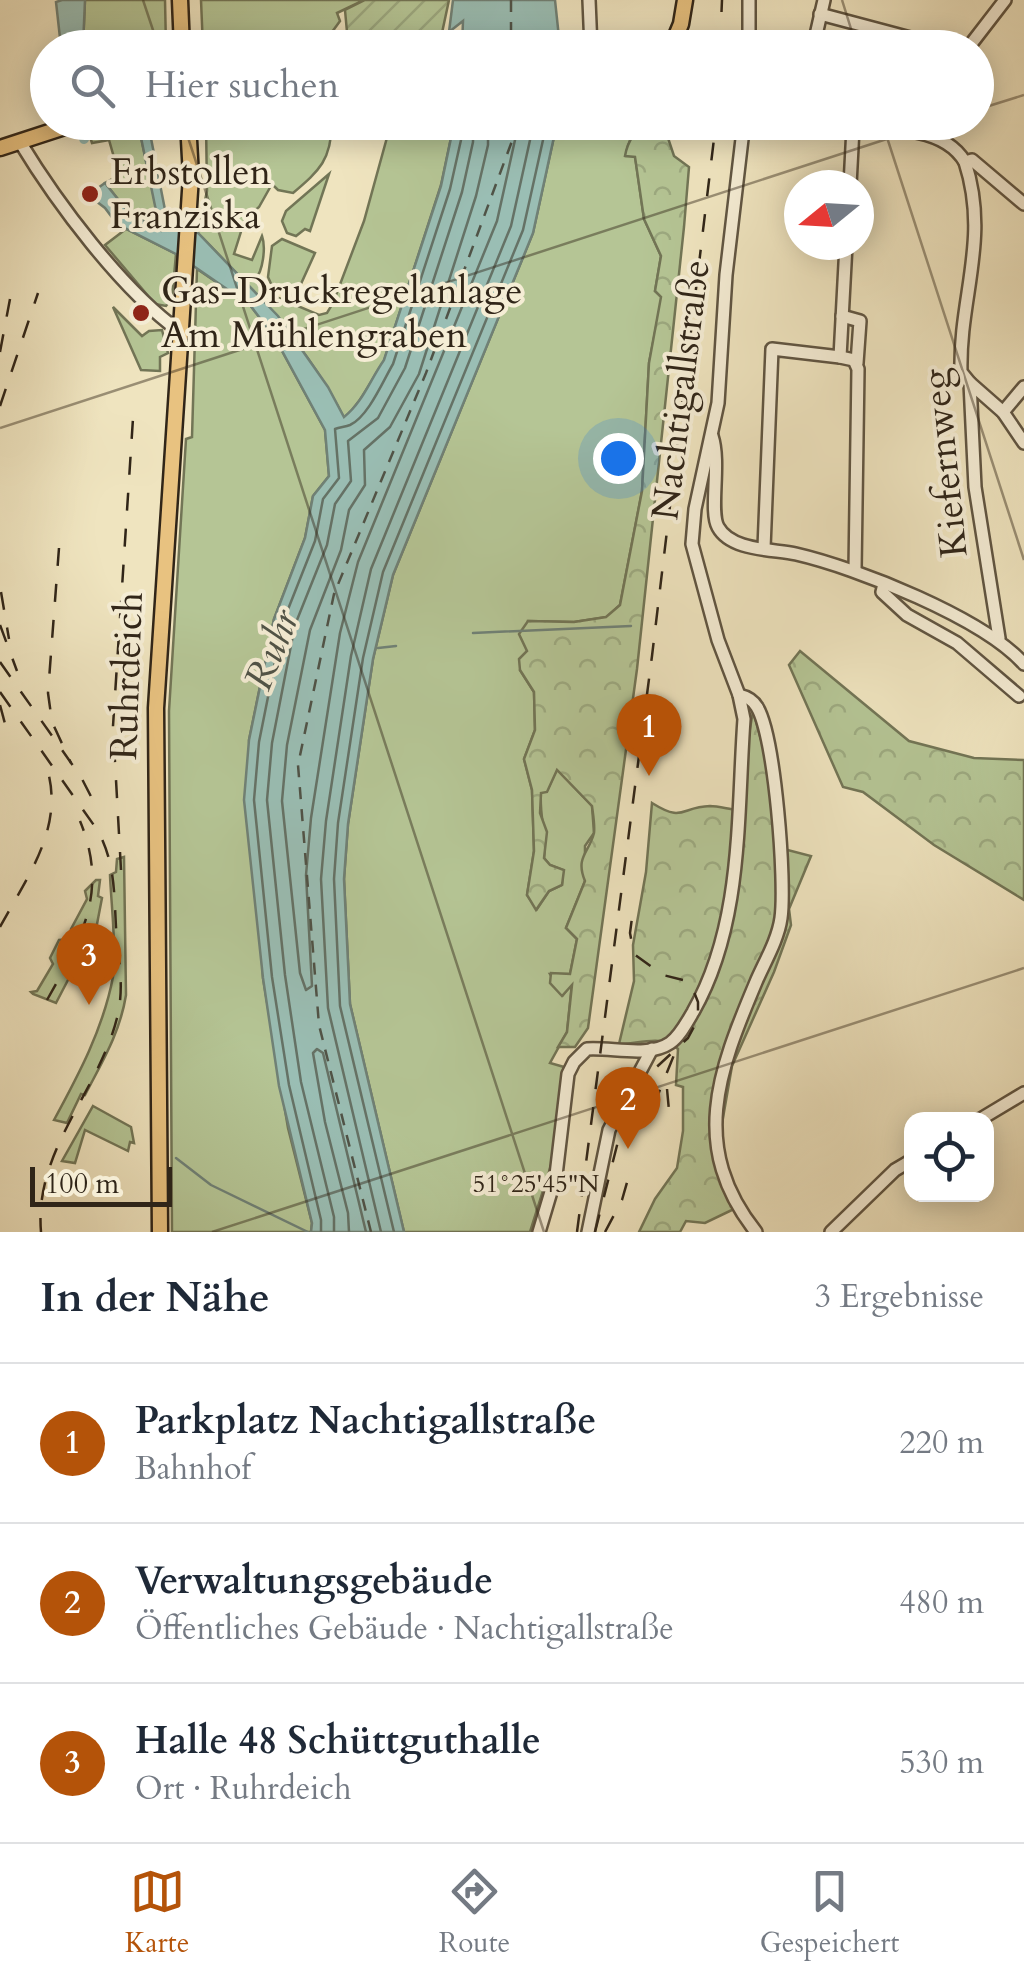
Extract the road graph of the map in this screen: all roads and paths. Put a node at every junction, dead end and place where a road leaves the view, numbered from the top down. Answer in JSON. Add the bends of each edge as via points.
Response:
{"nodes":[{"id":1,"x":180,"y":0,"type":"edge"},
{"id":2,"x":589,"y":0,"type":"edge"},
{"id":3,"x":684,"y":0,"type":"edge"},
{"id":4,"x":749,"y":0,"type":"edge"},
{"id":5,"x":824,"y":0,"type":"edge"},
{"id":6,"x":1006,"y":0,"type":"edge"},
{"id":7,"x":820,"y":14,"type":"junction"},
{"id":8,"x":181,"y":30,"type":"edge"},
{"id":9,"x":590,"y":30,"type":"edge"},
{"id":10,"x":679,"y":30,"type":"edge"},
{"id":11,"x":749,"y":30,"type":"edge"},
{"id":12,"x":817,"y":30,"type":"edge"},
{"id":13,"x":880,"y":30,"type":"edge"},
{"id":14,"x":982,"y":30,"type":"edge"},
{"id":15,"x":30,"y":139,"type":"edge"},
{"id":16,"x":191,"y":140,"type":"edge"},
{"id":17,"x":742,"y":140,"type":"edge"},
{"id":18,"x":852,"y":140,"type":"edge"},
{"id":19,"x":938,"y":140,"type":"edge"},
{"id":20,"x":20,"y":142,"type":"junction"},
{"id":21,"x":0,"y":148,"type":"edge"},
{"id":22,"x":964,"y":162,"type":"junction"},
{"id":23,"x":851,"y":170,"type":"edge"},
{"id":24,"x":1024,"y":204,"type":"edge"},
{"id":25,"x":845,"y":260,"type":"edge"},
{"id":26,"x":842,"y":316,"type":"junction"},
{"id":27,"x":179,"y":331,"type":"junction"},
{"id":28,"x":840,"y":357,"type":"junction"},
{"id":29,"x":857,"y":363,"type":"junction"},
{"id":30,"x":970,"y":383,"type":"junction"},
{"id":31,"x":1024,"y":387,"type":"edge"},
{"id":32,"x":1003,"y":412,"type":"junction"},
{"id":33,"x":712,"y":436,"type":"junction"},
{"id":34,"x":1024,"y":443,"type":"edge"},
{"id":35,"x":764,"y":548,"type":"junction"},
{"id":36,"x":855,"y":570,"type":"junction"},
{"id":37,"x":884,"y":584,"type":"junction"},
{"id":38,"x":999,"y":638,"type":"junction"},
{"id":39,"x":1024,"y":664,"type":"edge"},
{"id":40,"x":740,"y":695,"type":"junction"},
{"id":41,"x":1020,"y":696,"type":"dead end"},
{"id":42,"x":652,"y":1049,"type":"junction"},
{"id":43,"x":1024,"y":1093,"type":"edge"},
{"id":44,"x":992,"y":1112,"type":"edge"},
{"id":45,"x":904,"y":1165,"type":"edge"},
{"id":46,"x":160,"y":1232,"type":"edge"},
{"id":47,"x":539,"y":1232,"type":"edge"},
{"id":48,"x":588,"y":1232,"type":"edge"},
{"id":49,"x":756,"y":1232,"type":"edge"},
{"id":50,"x":831,"y":1232,"type":"edge"}],
"edges":[{"from":1,"to":8,"type":"main road"},
{"from":2,"to":9,"type":"street"},
{"from":3,"to":10,"type":"main road"},
{"from":4,"to":11,"type":"street"},
{"from":5,"to":7,"type":"street"},
{"from":6,"to":14,"type":"street"},
{"from":7,"to":12,"type":"street"},
{"from":7,"to":13,"type":"street"},
{"from":15,"to":20,"type":"main road"},
{"from":16,"to":27,"type":"main road","name":"Ruhrdeich"},
{"from":17,"to":33,"type":"street","name":"Nachtigallstraße"},
{"from":18,"to":23,"type":"street"},
{"from":19,"to":22,"type":"street"},
{"from":20,"to":21,"type":"main road"},
{"from":20,"to":27,"type":"street","via":[[80,228]]},
{"from":22,"to":24,"type":"street","via":[[972,160]]},
{"from":22,"to":30,"type":"street","name":"Kiefernweg","via":[[977,225],[961,360]]},
{"from":25,"to":26,"type":"street"},
{"from":26,"to":28,"type":"street"},
{"from":26,"to":29,"type":"street","via":[[860,320]]},
{"from":27,"to":46,"type":"main road","name":"Ruhrdeich","via":[[156,708]]},
{"from":28,"to":29,"type":"street"},
{"from":28,"to":35,"type":"street","via":[[772,349]]},
{"from":29,"to":36,"type":"street"},
{"from":30,"to":32,"type":"street"},
{"from":30,"to":38,"type":"street","name":"Kiefernweg","via":[[975,487]]},
{"from":31,"to":32,"type":"street"},
{"from":32,"to":34,"type":"street"},
{"from":33,"to":35,"type":"street","via":[[717,526],[739,543]]},
{"from":33,"to":40,"type":"street","name":"Nachtigallstraße","via":[[692,544]]},
{"from":35,"to":36,"type":"street"},
{"from":36,"to":37,"type":"street"},
{"from":37,"to":38,"type":"street"},
{"from":37,"to":41,"type":"street","via":[[892,604],[957,643]]},
{"from":38,"to":39,"type":"street"},
{"from":40,"to":42,"type":"street","name":"Nachtigallstraße","via":[[738,827],[720,947],[686,1023],[669,1044]]},
{"from":40,"to":49,"type":"street","via":[[760,711],[769,758],[781,922],[730,1044],[714,1120],[734,1205]]},
{"from":42,"to":47,"type":"street","via":[[587,1049],[574,1062],[556,1175]]},
{"from":42,"to":48,"type":"street","name":"Nachtigallstraße","via":[[608,1130]]},
{"from":43,"to":44,"type":"street"},
{"from":45,"to":50,"type":"street"}]}
